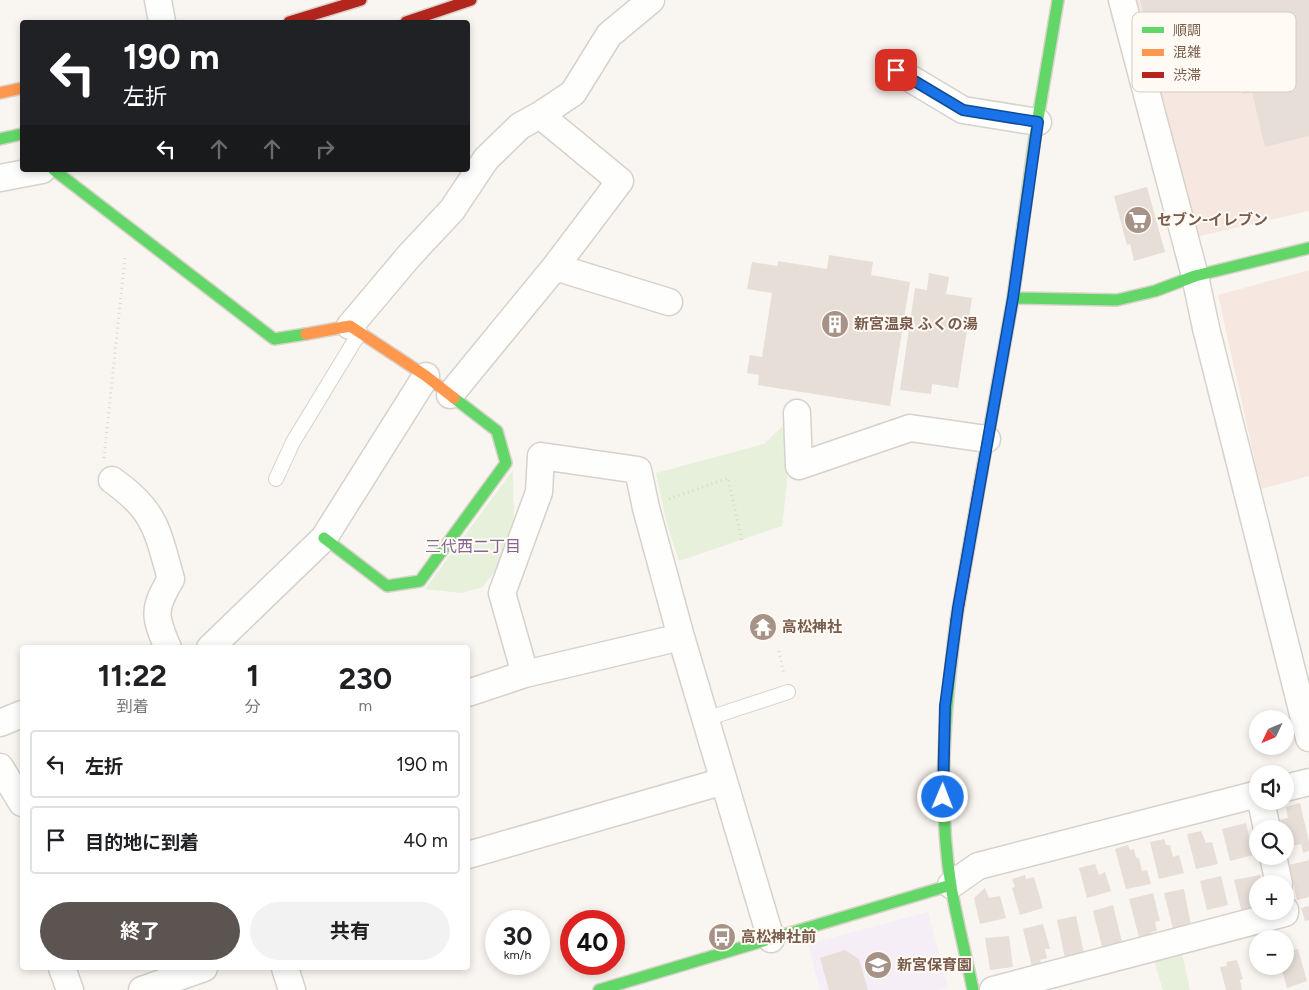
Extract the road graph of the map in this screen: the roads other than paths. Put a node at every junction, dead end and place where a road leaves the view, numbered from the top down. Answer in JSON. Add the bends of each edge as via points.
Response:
{"nodes":[{"id":1,"x":158,"y":0,"type":"edge"},
{"id":2,"x":361,"y":0,"type":"edge"},
{"id":3,"x":472,"y":0,"type":"edge"},
{"id":4,"x":651,"y":0,"type":"edge"},
{"id":5,"x":1058,"y":0,"type":"edge"},
{"id":6,"x":1122,"y":0,"type":"edge"},
{"id":7,"x":162,"y":20,"type":"edge"},
{"id":8,"x":296,"y":20,"type":"edge"},
{"id":9,"x":412,"y":20,"type":"edge"},
{"id":10,"x":1132,"y":38,"type":"edge"},
{"id":11,"x":896,"y":70,"type":"dead end"},
{"id":12,"x":20,"y":88,"type":"edge"},
{"id":13,"x":1146,"y":92,"type":"edge"},
{"id":14,"x":0,"y":93,"type":"edge"},
{"id":15,"x":540,"y":115,"type":"junction"},
{"id":16,"x":1038,"y":122,"type":"junction"},
{"id":17,"x":20,"y":134,"type":"edge"},
{"id":18,"x":0,"y":139,"type":"edge"},
{"id":19,"x":32,"y":172,"type":"edge"},
{"id":20,"x":57,"y":172,"type":"edge"},
{"id":21,"x":0,"y":178,"type":"edge"},
{"id":22,"x":1309,"y":248,"type":"edge"},
{"id":23,"x":555,"y":267,"type":"junction"},
{"id":24,"x":1195,"y":276,"type":"junction"},
{"id":25,"x":1013,"y":298,"type":"junction"},
{"id":26,"x":669,"y":302,"type":"dead end"},
{"id":27,"x":355,"y":329,"type":"junction"},
{"id":28,"x":426,"y":376,"type":"junction"},
{"id":29,"x":450,"y":395,"type":"junction"},
{"id":30,"x":797,"y":413,"type":"dead end"},
{"id":31,"x":987,"y":439,"type":"junction"},
{"id":32,"x":276,"y":479,"type":"dead end"},
{"id":33,"x":112,"y":480,"type":"road end"},
{"id":34,"x":324,"y":538,"type":"junction"},
{"id":35,"x":681,"y":637,"type":"junction"},
{"id":36,"x":167,"y":645,"type":"edge"},
{"id":37,"x":213,"y":645,"type":"edge"},
{"id":38,"x":525,"y":674,"type":"junction"},
{"id":39,"x":470,"y":692,"type":"edge"},
{"id":40,"x":788,"y":692,"type":"dead end"},
{"id":41,"x":20,"y":715,"type":"edge"},
{"id":42,"x":706,"y":719,"type":"junction"},
{"id":43,"x":0,"y":723,"type":"edge"},
{"id":44,"x":1309,"y":738,"type":"edge"},
{"id":45,"x":0,"y":767,"type":"edge"},
{"id":46,"x":724,"y":781,"type":"junction"},
{"id":47,"x":1309,"y":782,"type":"edge"},
{"id":48,"x":1294,"y":786,"type":"edge"},
{"id":49,"x":1249,"y":796,"type":"edge"},
{"id":50,"x":20,"y":800,"type":"edge"},
{"id":51,"x":470,"y":854,"type":"edge"},
{"id":52,"x":951,"y":885,"type":"junction"},
{"id":53,"x":1259,"y":920,"type":"edge"},
{"id":54,"x":771,"y":939,"type":"junction"},
{"id":55,"x":63,"y":970,"type":"edge"},
{"id":56,"x":198,"y":970,"type":"edge"},
{"id":57,"x":287,"y":970,"type":"edge"},
{"id":58,"x":70,"y":990,"type":"edge"},
{"id":59,"x":142,"y":990,"type":"edge"},
{"id":60,"x":292,"y":990,"type":"edge"},
{"id":61,"x":599,"y":990,"type":"edge"},
{"id":62,"x":973,"y":990,"type":"edge"},
{"id":63,"x":993,"y":990,"type":"edge"}],
"edges":[{"from":1,"to":7,"type":"street"},
{"from":2,"to":8,"type":"main road"},
{"from":3,"to":9,"type":"main road"},
{"from":4,"to":15,"type":"street","via":[[609,35],[573,93]]},
{"from":5,"to":16,"type":"main road"},
{"from":6,"to":10,"type":"street"},
{"from":11,"to":16,"type":"street","via":[[963,110]]},
{"from":12,"to":14,"type":"main road"},
{"from":13,"to":24,"type":"street"},
{"from":15,"to":23,"type":"street","via":[[620,181]]},
{"from":15,"to":27,"type":"street","via":[[520,126],[486,159],[452,210],[409,256]]},
{"from":16,"to":25,"type":"main road"},
{"from":17,"to":18,"type":"main road"},
{"from":19,"to":21,"type":"street"},
{"from":20,"to":27,"type":"main road","via":[[274,339]]},
{"from":22,"to":24,"type":"main road"},
{"from":23,"to":26,"type":"street"},
{"from":23,"to":29,"type":"street"},
{"from":24,"to":25,"type":"main road","via":[[1155,292],[1117,300]]},
{"from":24,"to":44,"type":"street"},
{"from":25,"to":31,"type":"main road"},
{"from":27,"to":28,"type":"main road"},
{"from":27,"to":32,"type":"lane"},
{"from":28,"to":29,"type":"main road"},
{"from":28,"to":34,"type":"street"},
{"from":29,"to":34,"type":"main road","via":[[497,431],[506,463],[420,581],[387,586]]},
{"from":30,"to":31,"type":"street","via":[[799,466],[910,428]]},
{"from":31,"to":52,"type":"main road","via":[[945,706],[943,797]]},
{"from":33,"to":36,"type":"street","via":[[134,496],[152,518],[171,579],[158,600],[158,625]]},
{"from":34,"to":37,"type":"street"},
{"from":35,"to":38,"type":"street"},
{"from":35,"to":38,"type":"street","via":[[638,470],[542,456],[539,492],[502,593]]},
{"from":35,"to":42,"type":"street"},
{"from":38,"to":39,"type":"street"},
{"from":40,"to":42,"type":"lane"},
{"from":41,"to":43,"type":"street"},
{"from":42,"to":46,"type":"street"},
{"from":45,"to":50,"type":"street"},
{"from":46,"to":51,"type":"street"},
{"from":46,"to":54,"type":"street"},
{"from":47,"to":48,"type":"street"},
{"from":49,"to":52,"type":"street","via":[[978,866]]},
{"from":52,"to":54,"type":"main road"},
{"from":52,"to":62,"type":"main road"},
{"from":53,"to":63,"type":"street"},
{"from":54,"to":61,"type":"main road"},
{"from":55,"to":58,"type":"street"},
{"from":56,"to":59,"type":"street"},
{"from":57,"to":60,"type":"street"}]}
